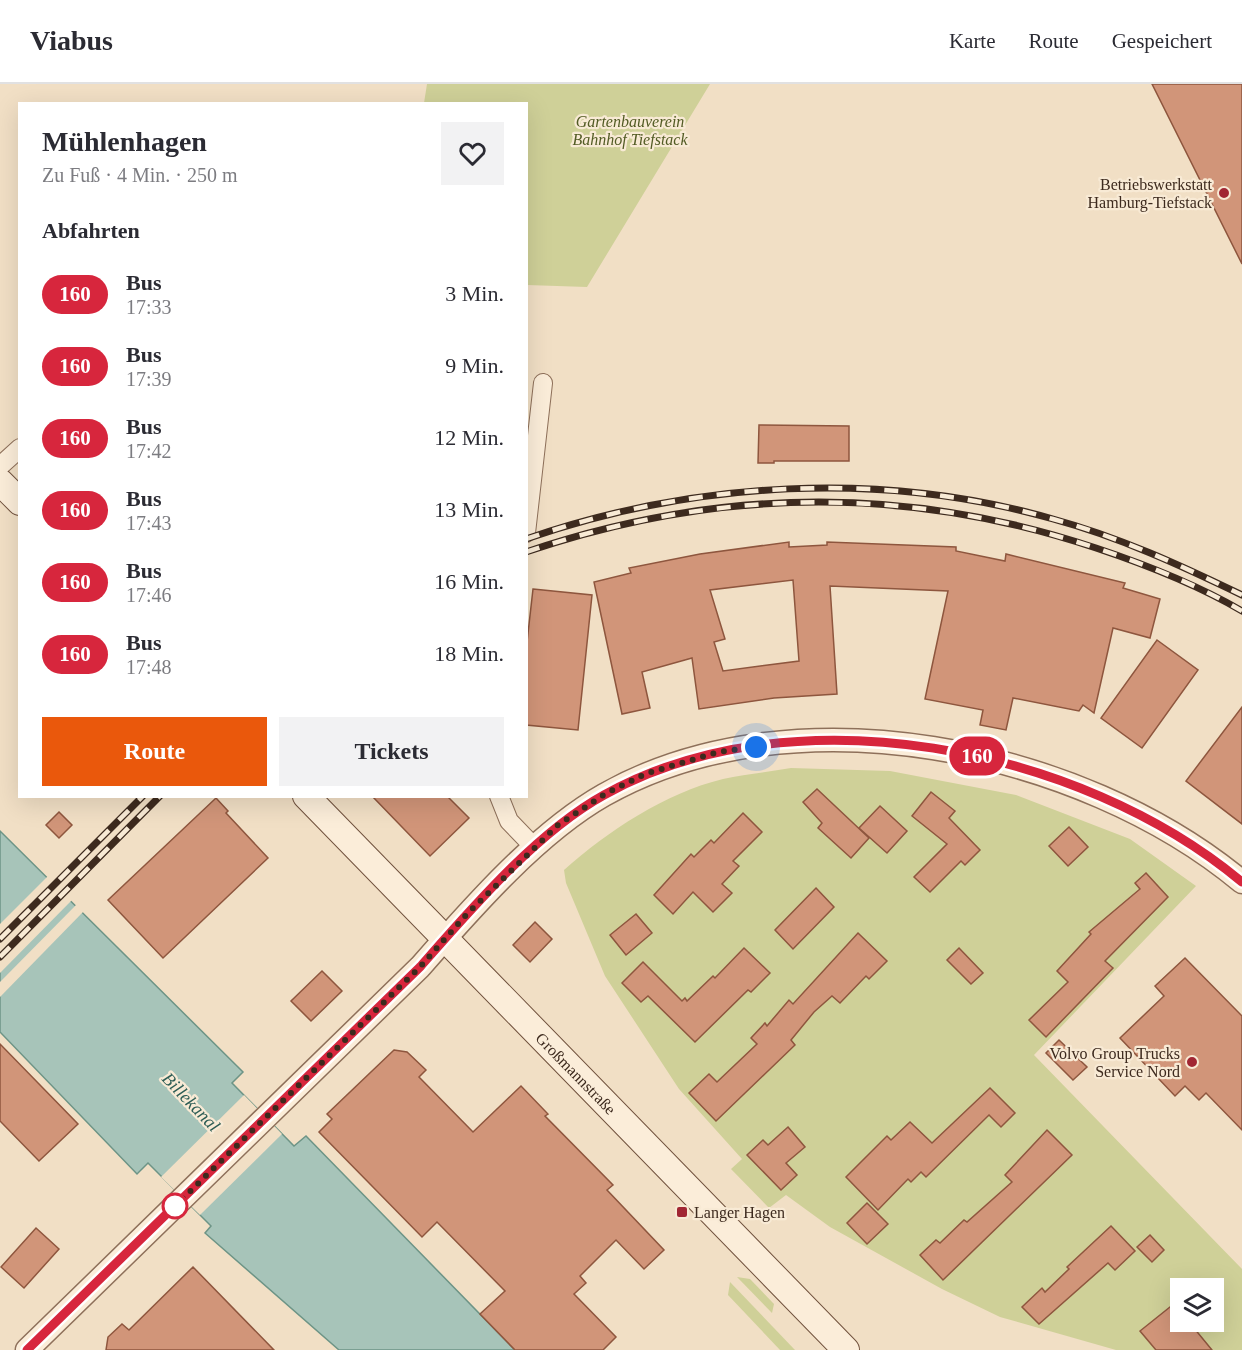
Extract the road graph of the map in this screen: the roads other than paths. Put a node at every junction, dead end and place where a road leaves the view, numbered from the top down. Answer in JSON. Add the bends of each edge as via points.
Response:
{"nodes":[{"id":1,"x":543,"y":383,"type":"dead end"},
{"id":2,"x":18,"y":450,"type":"edge"},
{"id":3,"x":0,"y":466,"type":"edge"},
{"id":4,"x":0,"y":482,"type":"edge"},
{"id":5,"x":18,"y":500,"type":"edge"},
{"id":6,"x":528,"y":515,"type":"edge"},
{"id":7,"x":308,"y":798,"type":"edge"},
{"id":8,"x":500,"y":798,"type":"edge"},
{"id":9,"x":535,"y":848,"type":"junction"},
{"id":10,"x":1242,"y":882,"type":"edge"},
{"id":11,"x":444,"y":939,"type":"junction"},
{"id":12,"x":27,"y":1350,"type":"edge"},
{"id":13,"x":846,"y":1350,"type":"edge"}],
"edges":[{"from":1,"to":6,"type":"street"},
{"from":2,"to":3,"type":"street"},
{"from":4,"to":5,"type":"main road"},
{"from":7,"to":11,"type":"main road","name":"Großmannstraße"},
{"from":8,"to":9,"type":"street","via":[[508,821]]},
{"from":9,"to":10,"type":"street","via":[[577,811],[615,789],[665,768],[718,752],[794,741],[855,741],[971,755],[1028,769],[1096,793],[1193,846]]},
{"from":9,"to":11,"type":"street"},
{"from":11,"to":12,"type":"street","via":[[420,967]]},
{"from":11,"to":13,"type":"main road","name":"Großmannstraße"}]}
